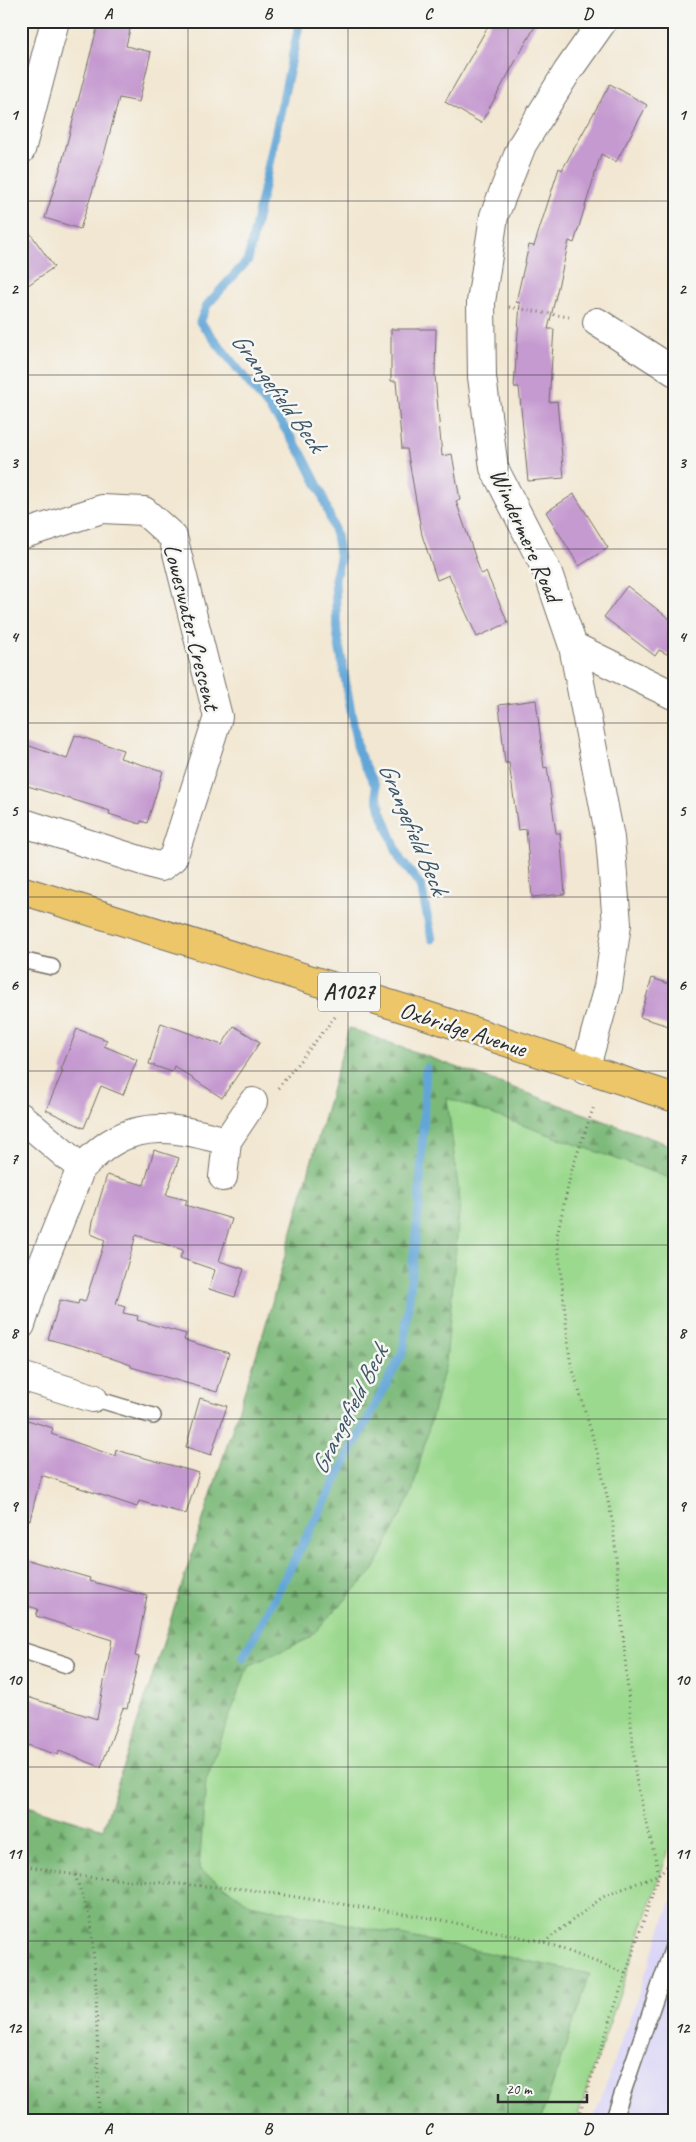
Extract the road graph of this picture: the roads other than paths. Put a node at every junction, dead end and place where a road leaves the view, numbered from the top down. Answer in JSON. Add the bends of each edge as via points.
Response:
{"nodes":[{"id":1,"x":55,"y":21,"type":"edge"},
{"id":2,"x":603,"y":21,"type":"edge"},
{"id":3,"x":21,"y":150,"type":"edge"},
{"id":4,"x":597,"y":322,"type":"road end"},
{"id":5,"x":675,"y":372,"type":"edge"},
{"id":6,"x":21,"y":535,"type":"edge"},
{"id":7,"x":572,"y":646,"type":"junction"},
{"id":8,"x":675,"y":696,"type":"edge"},
{"id":9,"x":21,"y":822,"type":"edge"},
{"id":10,"x":21,"y":890,"type":"edge"},
{"id":11,"x":21,"y":960,"type":"edge"},
{"id":12,"x":52,"y":967,"type":"dead end"},
{"id":13,"x":584,"y":1070,"type":"junction"},
{"id":14,"x":675,"y":1098,"type":"edge"},
{"id":15,"x":253,"y":1102,"type":"road end"},
{"id":16,"x":21,"y":1117,"type":"edge"},
{"id":17,"x":227,"y":1142,"type":"junction"},
{"id":18,"x":80,"y":1168,"type":"junction"},
{"id":19,"x":223,"y":1177,"type":"dead end"},
{"id":20,"x":21,"y":1325,"type":"edge"},
{"id":21,"x":21,"y":1376,"type":"edge"},
{"id":22,"x":93,"y":1398,"type":"joint"},
{"id":23,"x":153,"y":1416,"type":"dead end"},
{"id":24,"x":21,"y":1650,"type":"edge"},
{"id":25,"x":67,"y":1665,"type":"dead end"},
{"id":26,"x":675,"y":1941,"type":"edge"},
{"id":27,"x":613,"y":2121,"type":"edge"}],
"edges":[{"from":1,"to":3,"type":"street"},
{"from":2,"to":7,"type":"street","name":"Windermere Road","via":[[522,145],[494,216],[480,302],[482,377],[494,468],[548,573]]},
{"from":4,"to":5,"type":"street"},
{"from":6,"to":9,"type":"street","name":"Loweswater Crescent","via":[[102,509],[144,511],[173,538],[218,716],[173,858],[161,867]]},
{"from":7,"to":8,"type":"street"},
{"from":7,"to":13,"type":"street","name":"Windermere Road","via":[[610,838],[617,924],[608,987]]},
{"from":10,"to":13,"type":"main road","name":"Oxbridge Avenue","number":"A1027","via":[[349,992]]},
{"from":11,"to":12,"type":"lane"},
{"from":13,"to":14,"type":"main road","name":"Oxbridge Avenue","number":"A1027"},
{"from":15,"to":17,"type":"street"},
{"from":16,"to":18,"type":"street"},
{"from":17,"to":18,"type":"street","via":[[182,1129],[144,1129],[114,1141]]},
{"from":17,"to":19,"type":"street"},
{"from":18,"to":20,"type":"street"},
{"from":21,"to":22,"type":"street"},
{"from":22,"to":23,"type":"lane"},
{"from":24,"to":25,"type":"lane"},
{"from":26,"to":27,"type":"lane"}]}
